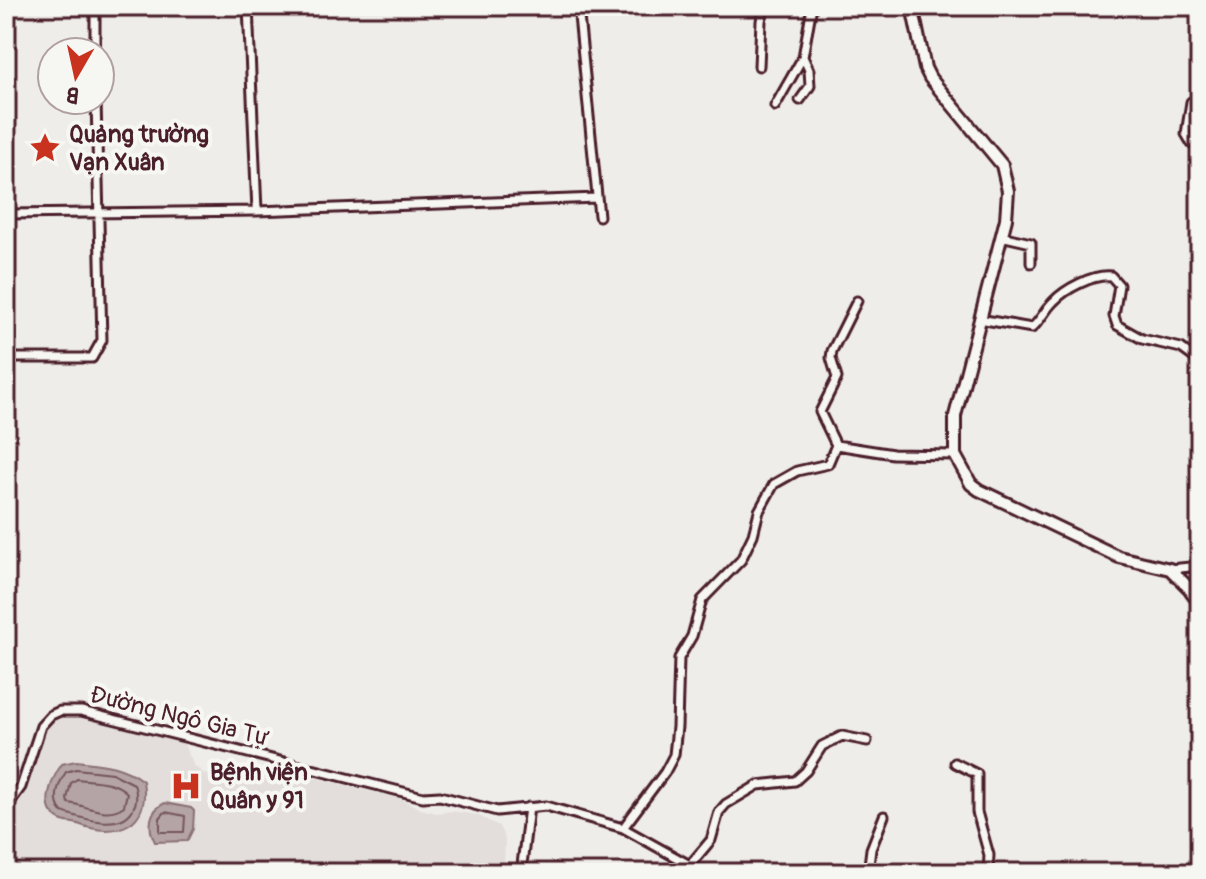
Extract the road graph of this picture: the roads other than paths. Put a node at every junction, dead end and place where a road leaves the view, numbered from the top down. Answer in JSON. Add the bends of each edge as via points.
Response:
{"nodes":[{"id":1,"x":95,"y":6,"type":"edge"},
{"id":2,"x":248,"y":6,"type":"edge"},
{"id":3,"x":578,"y":6,"type":"edge"},
{"id":4,"x":764,"y":6,"type":"edge"},
{"id":5,"x":812,"y":6,"type":"edge"},
{"id":6,"x":912,"y":6,"type":"edge"},
{"id":7,"x":95,"y":36,"type":"edge"},
{"id":8,"x":803,"y":57,"type":"junction"},
{"id":9,"x":759,"y":66,"type":"dead end"},
{"id":10,"x":800,"y":100,"type":"dead end"},
{"id":11,"x":1191,"y":102,"type":"dead end"},
{"id":12,"x":775,"y":106,"type":"dead end"},
{"id":13,"x":96,"y":116,"type":"edge"},
{"id":14,"x":1200,"y":147,"type":"edge"},
{"id":15,"x":597,"y":198,"type":"junction"},
{"id":16,"x":257,"y":211,"type":"junction"},
{"id":17,"x":97,"y":212,"type":"junction"},
{"id":18,"x":6,"y":214,"type":"edge"},
{"id":19,"x":599,"y":216,"type":"dead end"},
{"id":20,"x":1001,"y":236,"type":"junction"},
{"id":21,"x":1031,"y":263,"type":"dead end"},
{"id":22,"x":857,"y":301,"type":"dead end"},
{"id":23,"x":979,"y":319,"type":"junction"},
{"id":24,"x":6,"y":358,"type":"edge"},
{"id":25,"x":1200,"y":362,"type":"edge"},
{"id":26,"x":836,"y":445,"type":"junction"},
{"id":27,"x":955,"y":455,"type":"junction"},
{"id":28,"x":1200,"y":566,"type":"edge"},
{"id":29,"x":1170,"y":569,"type":"junction"},
{"id":30,"x":1198,"y":600,"type":"edge"},
{"id":31,"x":867,"y":741,"type":"dead end"},
{"id":32,"x":955,"y":763,"type":"dead end"},
{"id":33,"x":529,"y":807,"type":"junction"},
{"id":34,"x":6,"y":808,"type":"edge"},
{"id":35,"x":884,"y":816,"type":"dead end"},
{"id":36,"x":623,"y":828,"type":"junction"},
{"id":37,"x":690,"y":865,"type":"junction"},
{"id":38,"x":1099,"y":872,"type":"edge"},
{"id":39,"x":521,"y":873,"type":"edge"},
{"id":40,"x":704,"y":873,"type":"edge"},
{"id":41,"x":868,"y":873,"type":"edge"},
{"id":42,"x":988,"y":873,"type":"edge"},
{"id":43,"x":1115,"y":873,"type":"edge"}],
"edges":[{"from":1,"to":7,"type":"street"},
{"from":2,"to":16,"type":"street"},
{"from":3,"to":15,"type":"street"},
{"from":4,"to":9,"type":"street"},
{"from":5,"to":8,"type":"street"},
{"from":6,"to":20,"type":"street","via":[[930,78],[1002,165],[1008,191]]},
{"from":8,"to":10,"type":"street","via":[[810,86]]},
{"from":8,"to":12,"type":"street"},
{"from":11,"to":14,"type":"street","via":[[1186,134]]},
{"from":13,"to":17,"type":"street"},
{"from":15,"to":16,"type":"street"},
{"from":15,"to":19,"type":"street"},
{"from":16,"to":17,"type":"street"},
{"from":17,"to":18,"type":"street"},
{"from":17,"to":24,"type":"street","via":[[102,340],[92,358]]},
{"from":20,"to":21,"type":"street","via":[[1031,243]]},
{"from":20,"to":23,"type":"street"},
{"from":22,"to":26,"type":"street","via":[[832,351],[837,378],[820,412]]},
{"from":23,"to":25,"type":"street","via":[[1032,328],[1058,297],[1095,277],[1111,276],[1119,285],[1117,325],[1142,339],[1181,348]]},
{"from":23,"to":27,"type":"street","via":[[955,416]]},
{"from":26,"to":27,"type":"street","via":[[893,454]]},
{"from":26,"to":36,"type":"street","via":[[828,464],[783,477],[771,488],[738,565],[702,600],[679,658],[674,755]]},
{"from":27,"to":29,"type":"street","via":[[979,490],[1119,557]]},
{"from":28,"to":29,"type":"street"},
{"from":28,"to":30,"type":"street"},
{"from":29,"to":30,"type":"street"},
{"from":31,"to":37,"type":"street","via":[[842,736],[822,746],[795,781],[758,785],[726,804],[711,840]]},
{"from":32,"to":42,"type":"street","via":[[977,774],[977,812],[989,855]]},
{"from":33,"to":34,"type":"street","name":"Đường Ngô Gia Tự","via":[[497,811],[416,795],[81,711],[60,711],[41,726],[21,787]]},
{"from":33,"to":36,"type":"street","name":"Đường Ngô Gia Tự","via":[[560,809]]},
{"from":33,"to":39,"type":"street"},
{"from":35,"to":41,"type":"street"},
{"from":36,"to":37,"type":"street","name":"Đường Ngô Gia Tự"},
{"from":37,"to":40,"type":"street","name":"Đường Ngô Gia Tự"},
{"from":38,"to":43,"type":"street"}]}
